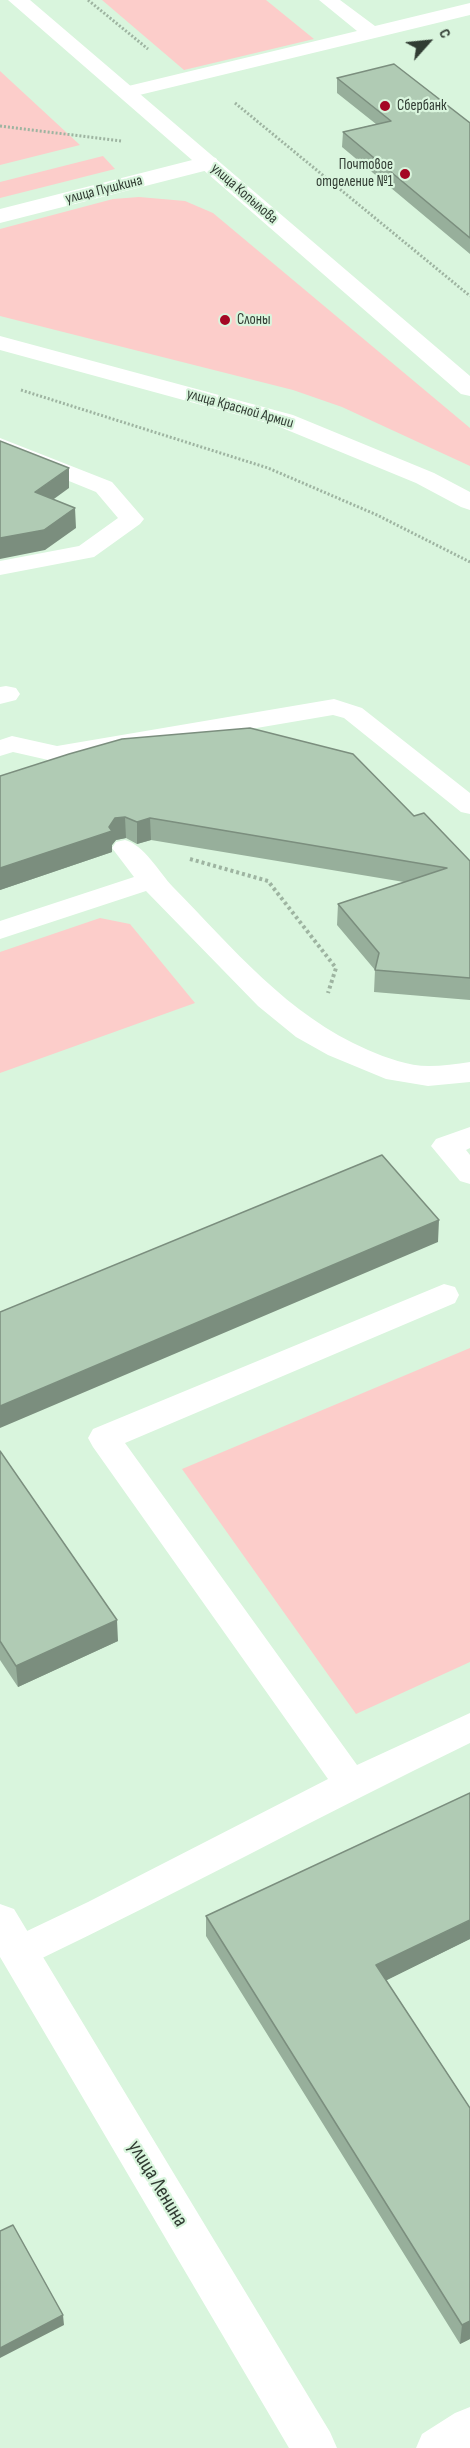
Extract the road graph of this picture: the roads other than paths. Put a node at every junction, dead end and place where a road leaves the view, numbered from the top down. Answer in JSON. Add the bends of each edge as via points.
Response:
{"nodes":[{"id":1,"x":18,"y":0,"type":"edge"},
{"id":2,"x":328,"y":0,"type":"edge"},
{"id":3,"x":470,"y":9,"type":"edge"},
{"id":4,"x":371,"y":32,"type":"junction"},
{"id":5,"x":127,"y":92,"type":"junction"},
{"id":6,"x":208,"y":163,"type":"junction"},
{"id":7,"x":0,"y":216,"type":"edge"},
{"id":8,"x":0,"y":343,"type":"edge"},
{"id":9,"x":470,"y":389,"type":"edge"},
{"id":10,"x":0,"y":445,"type":"edge"},
{"id":11,"x":470,"y":502,"type":"edge"},
{"id":12,"x":0,"y":568,"type":"edge"},
{"id":13,"x":0,"y":748,"type":"edge"},
{"id":14,"x":470,"y":806,"type":"edge"},
{"id":15,"x":0,"y":930,"type":"edge"},
{"id":16,"x":470,"y":1072,"type":"edge"},
{"id":17,"x":470,"y":1137,"type":"edge"},
{"id":18,"x":470,"y":1174,"type":"edge"},
{"id":19,"x":444,"y":1295,"type":"dead end"},
{"id":20,"x":470,"y":1727,"type":"edge"},
{"id":21,"x":351,"y":1784,"type":"junction"},
{"id":22,"x":9,"y":1936,"type":"edge"},
{"id":23,"x":470,"y":2427,"type":"edge"},
{"id":24,"x":314,"y":2448,"type":"edge"},
{"id":25,"x":437,"y":2448,"type":"edge"}],
"edges":[{"from":1,"to":5,"type":"main road","name":"улица Копылова"},
{"from":2,"to":4,"type":"lane"},
{"from":3,"to":4,"type":"lane"},
{"from":4,"to":5,"type":"lane"},
{"from":5,"to":6,"type":"main road","name":"улица Копылова"},
{"from":6,"to":7,"type":"main road","name":"улица Пушкина"},
{"from":6,"to":9,"type":"main road","name":"улица Копылова"},
{"from":8,"to":11,"type":"main road","name":"улица Красной Армии","via":[[284,420],[425,478]]},
{"from":10,"to":12,"type":"lane","via":[[104,487],[132,519],[86,552]]},
{"from":13,"to":14,"type":"lane","via":[[12,744],[64,764],[334,707],[360,718]]},
{"from":15,"to":16,"type":"lane","via":[[138,864],[268,1000],[306,1030],[386,1069],[428,1076]]},
{"from":17,"to":18,"type":"lane","via":[[446,1146]]},
{"from":19,"to":21,"type":"lane","via":[[104,1438]]},
{"from":20,"to":21,"type":"lane"},
{"from":21,"to":22,"type":"lane","via":[[112,1908]]},
{"from":22,"to":24,"type":"main road","name":"улица Ленина"},
{"from":23,"to":25,"type":"lane"}]}
